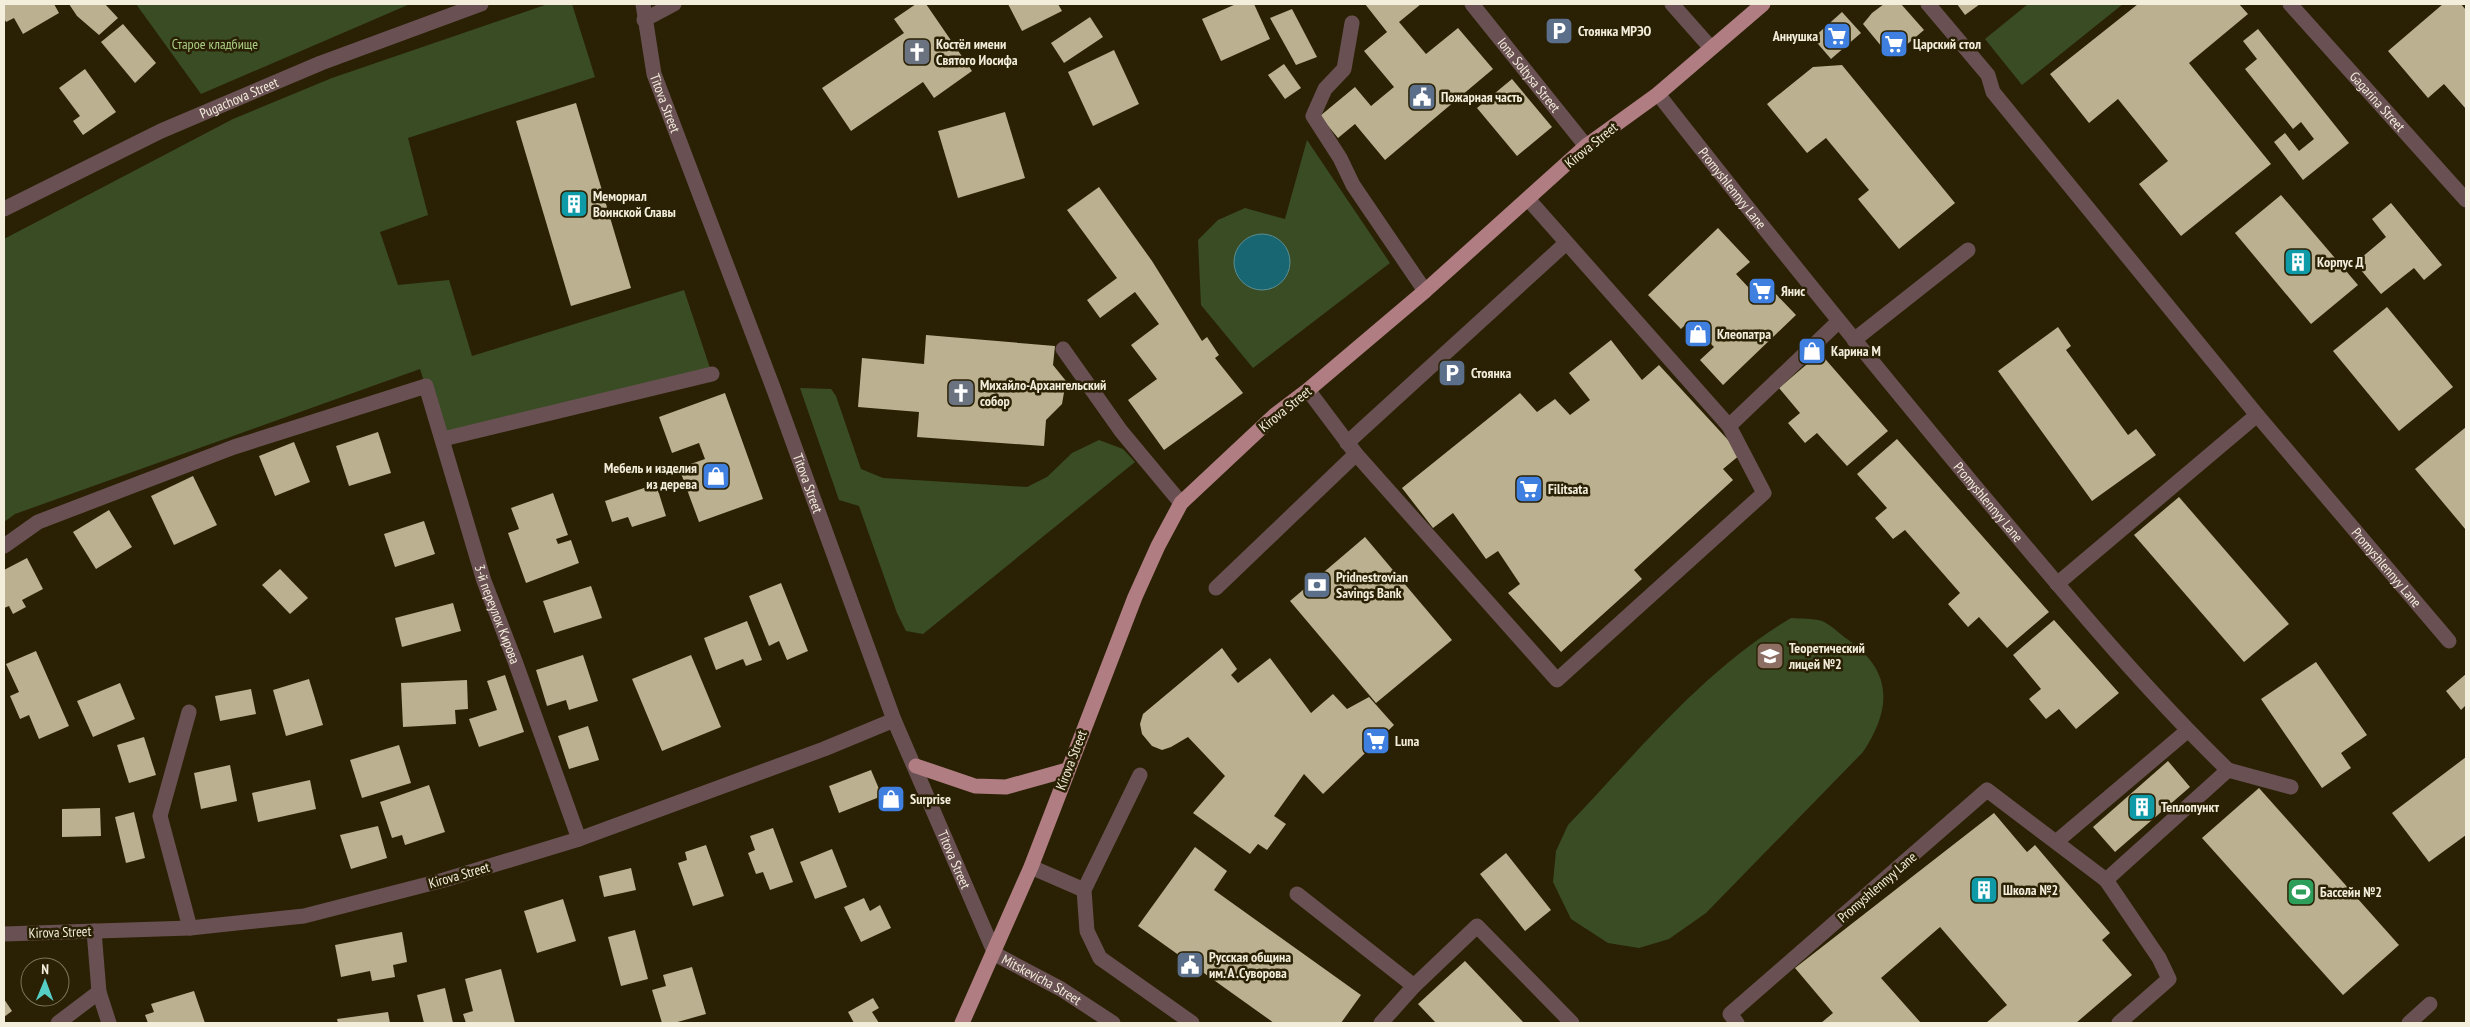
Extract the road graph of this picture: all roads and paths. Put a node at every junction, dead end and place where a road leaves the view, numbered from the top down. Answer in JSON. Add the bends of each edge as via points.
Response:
{"nodes":[{"id":1,"x":481,"y":4,"type":"edge"},
{"id":2,"x":643,"y":4,"type":"edge"},
{"id":3,"x":674,"y":4,"type":"edge"},
{"id":4,"x":1472,"y":4,"type":"edge"},
{"id":5,"x":1672,"y":4,"type":"edge"},
{"id":6,"x":1763,"y":4,"type":"edge"},
{"id":7,"x":1928,"y":4,"type":"edge"},
{"id":8,"x":2290,"y":4,"type":"edge"},
{"id":9,"x":644,"y":20,"type":"junction"},
{"id":10,"x":1352,"y":23,"type":"dead end"},
{"id":11,"x":1711,"y":48,"type":"junction"},
{"id":12,"x":1658,"y":94,"type":"junction"},
{"id":13,"x":1586,"y":146,"type":"junction"},
{"id":14,"x":1528,"y":199,"type":"junction"},
{"id":15,"x":2466,"y":200,"type":"edge"},
{"id":16,"x":4,"y":209,"type":"edge"},
{"id":17,"x":1565,"y":244,"type":"junction"},
{"id":18,"x":1968,"y":250,"type":"dead end"},
{"id":19,"x":1424,"y":291,"type":"junction"},
{"id":20,"x":1838,"y":322,"type":"junction"},
{"id":21,"x":1854,"y":340,"type":"junction"},
{"id":22,"x":1063,"y":349,"type":"dead end"},
{"id":23,"x":712,"y":374,"type":"dead end"},
{"id":24,"x":1308,"y":390,"type":"junction"},
{"id":25,"x":2257,"y":415,"type":"junction"},
{"id":26,"x":1729,"y":426,"type":"junction"},
{"id":27,"x":443,"y":439,"type":"junction"},
{"id":28,"x":1352,"y":448,"type":"junction"},
{"id":29,"x":1181,"y":503,"type":"junction"},
{"id":30,"x":4,"y":546,"type":"edge"},
{"id":31,"x":2057,"y":584,"type":"junction"},
{"id":32,"x":1216,"y":588,"type":"dead end"},
{"id":33,"x":2449,"y":641,"type":"dead end"},
{"id":34,"x":189,"y":712,"type":"dead end"},
{"id":35,"x":894,"y":720,"type":"junction"},
{"id":36,"x":2188,"y":731,"type":"junction"},
{"id":37,"x":916,"y":766,"type":"junction"},
{"id":38,"x":1067,"y":770,"type":"junction"},
{"id":39,"x":2228,"y":770,"type":"junction"},
{"id":40,"x":1140,"y":775,"type":"dead end"},
{"id":41,"x":2291,"y":787,"type":"dead end"},
{"id":42,"x":579,"y":839,"type":"junction"},
{"id":43,"x":2056,"y":842,"type":"junction"},
{"id":44,"x":1031,"y":867,"type":"junction"},
{"id":45,"x":2106,"y":880,"type":"junction"},
{"id":46,"x":1084,"y":890,"type":"junction"},
{"id":47,"x":1297,"y":894,"type":"dead end"},
{"id":48,"x":190,"y":928,"type":"junction"},
{"id":49,"x":94,"y":931,"type":"junction"},
{"id":50,"x":4,"y":934,"type":"edge"},
{"id":51,"x":995,"y":954,"type":"junction"},
{"id":52,"x":1414,"y":986,"type":"junction"},
{"id":53,"x":99,"y":992,"type":"junction"},
{"id":54,"x":2430,"y":1004,"type":"dead end"},
{"id":55,"x":58,"y":1023,"type":"edge"},
{"id":56,"x":109,"y":1023,"type":"edge"},
{"id":57,"x":962,"y":1023,"type":"edge"},
{"id":58,"x":1113,"y":1023,"type":"edge"},
{"id":59,"x":1192,"y":1023,"type":"edge"},
{"id":60,"x":1381,"y":1023,"type":"edge"},
{"id":61,"x":1572,"y":1023,"type":"edge"},
{"id":62,"x":1738,"y":1023,"type":"edge"},
{"id":63,"x":2119,"y":1023,"type":"edge"},
{"id":64,"x":2409,"y":1023,"type":"edge"}],
"edges":[{"from":1,"to":16,"type":"street","name":"Pugachova Street","via":[[321,63],[161,131]]},
{"from":2,"to":9,"type":"street","name":"Titova Street"},
{"from":3,"to":9,"type":"street"},
{"from":4,"to":13,"type":"street","name":"Iona Soltysa Street"},
{"from":5,"to":11,"type":"street"},
{"from":6,"to":11,"type":"main road","name":"Kirova Street"},
{"from":7,"to":25,"type":"street","name":"Promyshlennyy Lane","via":[[1988,75],[1992,92]]},
{"from":8,"to":15,"type":"street","name":"Gagarina Street"},
{"from":9,"to":35,"type":"street","name":"Titova Street","via":[[654,74]]},
{"from":10,"to":19,"type":"street","via":[[1344,69],[1325,90],[1313,116],[1353,185]]},
{"from":11,"to":12,"type":"main road","name":"Kirova Street"},
{"from":12,"to":13,"type":"main road","name":"Kirova Street"},
{"from":12,"to":20,"type":"street","name":"Promyshlennyy Lane"},
{"from":13,"to":14,"type":"main road","name":"Kirova Street"},
{"from":14,"to":17,"type":"street"},
{"from":14,"to":19,"type":"main road","name":"Kirova Street"},
{"from":17,"to":26,"type":"street"},
{"from":17,"to":28,"type":"street"},
{"from":18,"to":21,"type":"street"},
{"from":19,"to":24,"type":"main road","name":"Kirova Street"},
{"from":20,"to":21,"type":"street","name":"Promyshlennyy Lane"},
{"from":20,"to":26,"type":"street"},
{"from":21,"to":31,"type":"street","name":"Promyshlennyy Lane"},
{"from":22,"to":29,"type":"street","via":[[1121,432]]},
{"from":23,"to":27,"type":"street"},
{"from":24,"to":28,"type":"street"},
{"from":24,"to":29,"type":"main road","name":"Kirova Street","via":[[1275,415]]},
{"from":25,"to":31,"type":"street"},
{"from":25,"to":33,"type":"street","name":"Promyshlennyy Lane"},
{"from":26,"to":28,"type":"street","via":[[1764,493],[1557,680]]},
{"from":27,"to":30,"type":"street","name":"3-й переулок Кирова","via":[[426,386],[215,454],[38,522]]},
{"from":27,"to":42,"type":"street","name":"3-й переулок Кирова","via":[[484,581]]},
{"from":28,"to":32,"type":"street"},
{"from":29,"to":38,"type":"main road","name":"Kirova Street","via":[[1135,598]]},
{"from":31,"to":36,"type":"street","name":"Promyshlennyy Lane"},
{"from":34,"to":48,"type":"street","via":[[160,816]]},
{"from":35,"to":37,"type":"street","name":"Titova Street"},
{"from":35,"to":42,"type":"street","name":"Kirova Street"},
{"from":36,"to":39,"type":"street","name":"Promyshlennyy Lane"},
{"from":36,"to":43,"type":"street"},
{"from":37,"to":38,"type":"main road","via":[[976,786],[1006,787]]},
{"from":37,"to":51,"type":"street","name":"Titova Street"},
{"from":38,"to":44,"type":"main road","name":"Kirova Street"},
{"from":39,"to":41,"type":"street"},
{"from":39,"to":45,"type":"street"},
{"from":40,"to":46,"type":"street"},
{"from":42,"to":48,"type":"street","name":"Kirova Street","via":[[444,880],[304,916]]},
{"from":43,"to":45,"type":"street","name":"Promyshlennyy Lane"},
{"from":43,"to":62,"type":"street","name":"Promyshlennyy Lane","via":[[1988,790],[1730,1014]]},
{"from":44,"to":46,"type":"street"},
{"from":44,"to":51,"type":"main road","name":"Kirova Street"},
{"from":45,"to":63,"type":"street","name":"Promyshlennyy Lane","via":[[2159,958],[2169,979]]},
{"from":46,"to":59,"type":"street","via":[[1087,931],[1100,958]]},
{"from":47,"to":52,"type":"street"},
{"from":48,"to":49,"type":"street","name":"Kirova Street"},
{"from":49,"to":50,"type":"street","name":"Kirova Street"},
{"from":49,"to":53,"type":"street"},
{"from":51,"to":57,"type":"main road","name":"Kirova Street"},
{"from":51,"to":58,"type":"street","name":"Mitskevicha Street","via":[[1061,989]]},
{"from":52,"to":60,"type":"street"},
{"from":52,"to":61,"type":"street","via":[[1477,926]]},
{"from":53,"to":55,"type":"street"},
{"from":53,"to":56,"type":"street"},
{"from":54,"to":64,"type":"street"}]}
